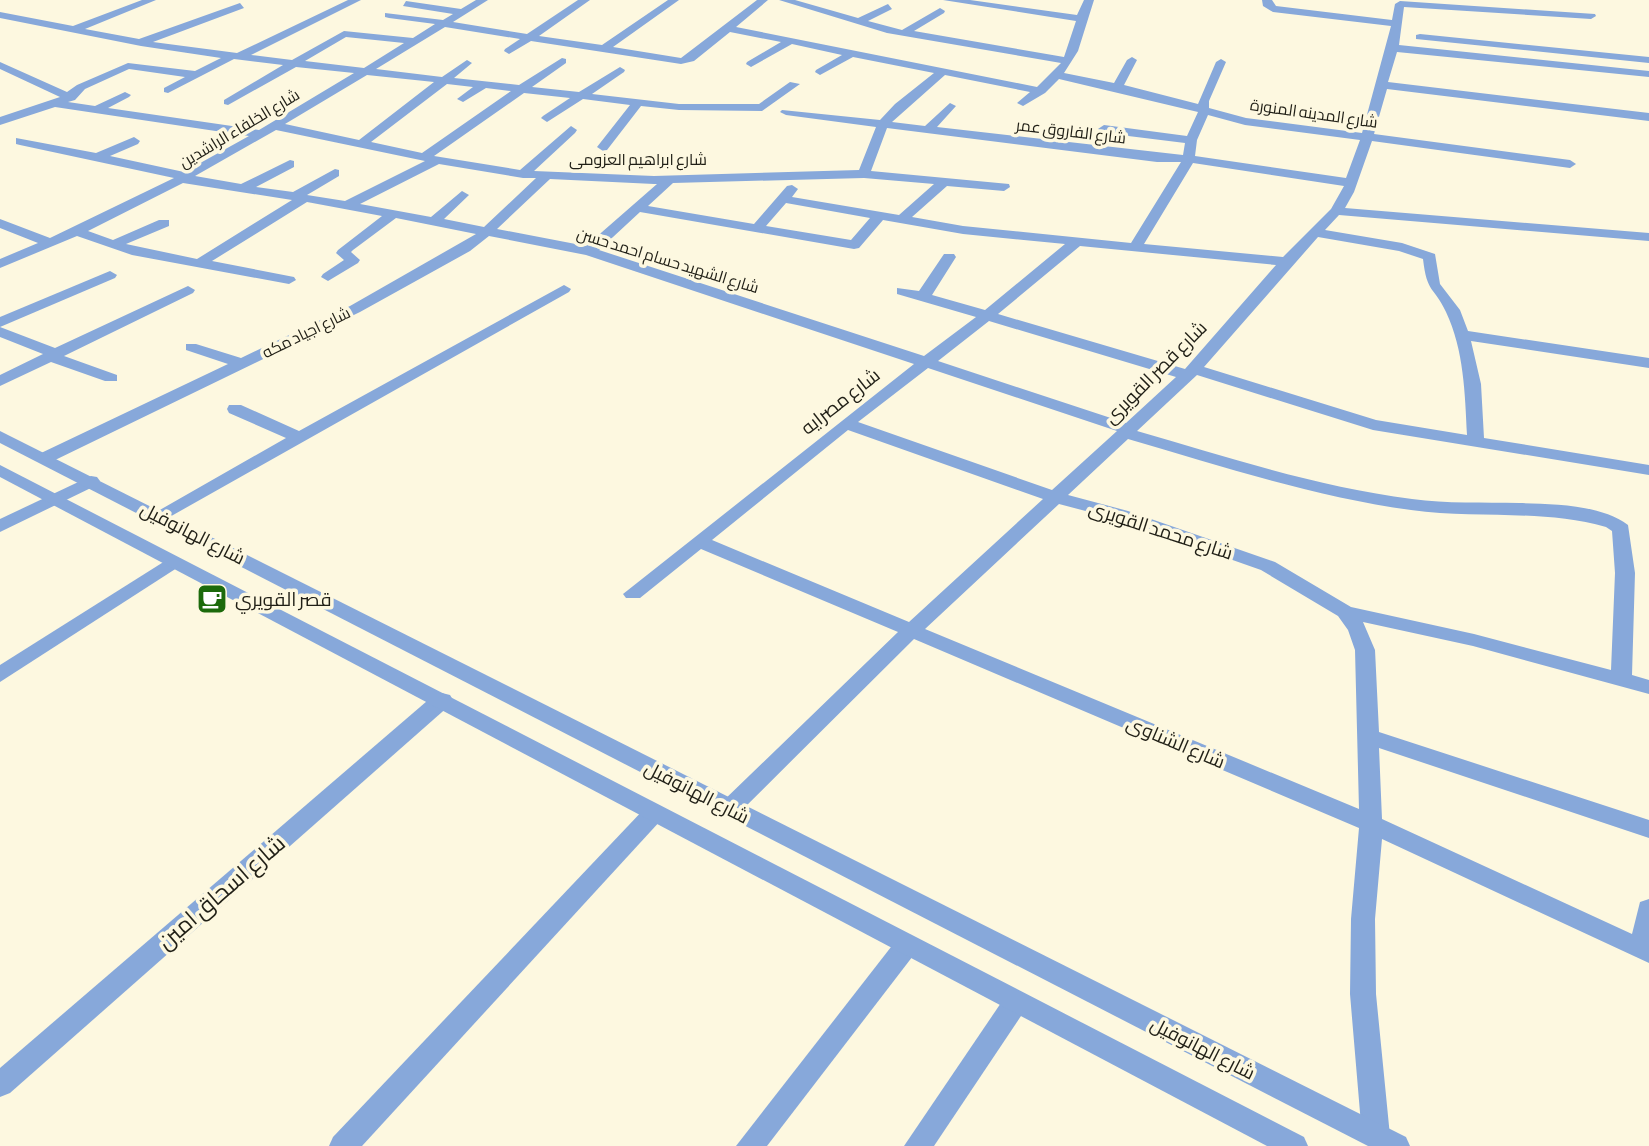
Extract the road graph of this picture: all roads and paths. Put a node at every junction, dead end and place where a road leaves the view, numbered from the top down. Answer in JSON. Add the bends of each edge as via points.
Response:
{"nodes":[{"id":1,"x":151,"y":0,"type":"edge"},
{"id":2,"x":321,"y":0,"type":"edge"},
{"id":3,"x":483,"y":0,"type":"edge"},
{"id":4,"x":585,"y":0,"type":"edge"},
{"id":5,"x":674,"y":0,"type":"edge"},
{"id":6,"x":763,"y":0,"type":"edge"},
{"id":7,"x":784,"y":0,"type":"edge"},
{"id":8,"x":948,"y":0,"type":"edge"},
{"id":9,"x":1089,"y":0,"type":"edge"},
{"id":10,"x":1267,"y":0,"type":"edge"},
{"id":11,"x":114,"y":2,"type":"dead end"},
{"id":12,"x":351,"y":2,"type":"edge"},
{"id":13,"x":1439,"y":3,"type":"edge"},
{"id":14,"x":406,"y":4,"type":"dead end"},
{"id":15,"x":136,"y":6,"type":"junction"},
{"id":16,"x":240,"y":6,"type":"dead end"},
{"id":17,"x":888,"y":7,"type":"dead end"},
{"id":18,"x":940,"y":11,"type":"dead end"},
{"id":19,"x":463,"y":12,"type":"junction"},
{"id":20,"x":0,"y":15,"type":"edge"},
{"id":21,"x":389,"y":15,"type":"dead end"},
{"id":22,"x":1591,"y":16,"type":"dead end"},
{"id":23,"x":1079,"y":19,"type":"junction"},
{"id":24,"x":859,"y":22,"type":"junction"},
{"id":25,"x":444,"y":23,"type":"junction"},
{"id":26,"x":730,"y":29,"type":"junction"},
{"id":27,"x":72,"y":30,"type":"junction"},
{"id":28,"x":904,"y":33,"type":"junction"},
{"id":29,"x":1394,"y":35,"type":"junction"},
{"id":30,"x":527,"y":38,"type":"junction"},
{"id":31,"x":792,"y":40,"type":"junction"},
{"id":32,"x":414,"y":41,"type":"junction"},
{"id":33,"x":141,"y":43,"type":"junction"},
{"id":34,"x":602,"y":50,"type":"junction"},
{"id":35,"x":509,"y":51,"type":"dead end"},
{"id":36,"x":854,"y":52,"type":"junction"},
{"id":37,"x":235,"y":56,"type":"junction"},
{"id":38,"x":1132,"y":60,"type":"dead end"},
{"id":39,"x":1649,"y":60,"type":"edge"},
{"id":40,"x":562,"y":61,"type":"dead end"},
{"id":41,"x":1068,"y":61,"type":"junction"},
{"id":42,"x":1221,"y":62,"type":"dead end"},
{"id":43,"x":467,"y":63,"type":"dead end"},
{"id":44,"x":294,"y":64,"type":"junction"},
{"id":45,"x":751,"y":64,"type":"dead end"},
{"id":46,"x":0,"y":65,"type":"edge"},
{"id":47,"x":620,"y":70,"type":"dead end"},
{"id":48,"x":943,"y":71,"type":"junction"},
{"id":49,"x":362,"y":72,"type":"junction"},
{"id":50,"x":820,"y":72,"type":"dead end"},
{"id":51,"x":1649,"y":74,"type":"edge"},
{"id":52,"x":197,"y":75,"type":"junction"},
{"id":53,"x":1057,"y":75,"type":"junction"},
{"id":54,"x":27,"y":77,"type":"junction"},
{"id":55,"x":444,"y":80,"type":"junction"},
{"id":56,"x":13,"y":81,"type":"dead end"},
{"id":57,"x":794,"y":84,"type":"dead end"},
{"id":58,"x":483,"y":85,"type":"junction"},
{"id":59,"x":1382,"y":85,"type":"junction"},
{"id":60,"x":1117,"y":88,"type":"junction"},
{"id":61,"x":522,"y":89,"type":"junction"},
{"id":62,"x":168,"y":90,"type":"dead end"},
{"id":63,"x":1041,"y":90,"type":"junction"},
{"id":64,"x":584,"y":94,"type":"junction"},
{"id":65,"x":125,"y":95,"type":"dead end"},
{"id":66,"x":71,"y":97,"type":"junction"},
{"id":67,"x":463,"y":99,"type":"dead end"},
{"id":68,"x":228,"y":102,"type":"dead end"},
{"id":69,"x":638,"y":102,"type":"junction"},
{"id":70,"x":1023,"y":103,"type":"dead end"},
{"id":71,"x":56,"y":104,"type":"junction"},
{"id":72,"x":950,"y":106,"type":"dead end"},
{"id":73,"x":96,"y":110,"type":"junction"},
{"id":74,"x":786,"y":111,"type":"dead end"},
{"id":75,"x":1204,"y":111,"type":"junction"},
{"id":76,"x":1649,"y":117,"type":"edge"},
{"id":77,"x":547,"y":118,"type":"dead end"},
{"id":78,"x":0,"y":121,"type":"edge"},
{"id":79,"x":883,"y":124,"type":"junction"},
{"id":80,"x":276,"y":126,"type":"junction"},
{"id":81,"x":1104,"y":129,"type":"dead end"},
{"id":82,"x":571,"y":130,"type":"dead end"},
{"id":83,"x":929,"y":130,"type":"junction"},
{"id":84,"x":263,"y":134,"type":"junction"},
{"id":85,"x":1367,"y":136,"type":"junction"},
{"id":86,"x":1191,"y":140,"type":"junction"},
{"id":87,"x":20,"y":141,"type":"dead end"},
{"id":88,"x":134,"y":141,"type":"dead end"},
{"id":89,"x":362,"y":143,"type":"junction"},
{"id":90,"x":603,"y":147,"type":"dead end"},
{"id":91,"x":98,"y":158,"type":"junction"},
{"id":92,"x":430,"y":158,"type":"junction"},
{"id":93,"x":1189,"y":159,"type":"junction"},
{"id":94,"x":290,"y":163,"type":"dead end"},
{"id":95,"x":1570,"y":164,"type":"dead end"},
{"id":96,"x":494,"y":170,"type":"junction"},
{"id":97,"x":335,"y":173,"type":"dead end"},
{"id":98,"x":523,"y":174,"type":"junction"},
{"id":99,"x":803,"y":174,"type":"junction"},
{"id":100,"x":864,"y":174,"type":"junction"},
{"id":101,"x":547,"y":176,"type":"junction"},
{"id":102,"x":186,"y":178,"type":"junction"},
{"id":103,"x":670,"y":179,"type":"junction"},
{"id":104,"x":946,"y":180,"type":"junction"},
{"id":105,"x":477,"y":182,"type":"dead end"},
{"id":106,"x":1351,"y":183,"type":"junction"},
{"id":107,"x":1004,"y":187,"type":"dead end"},
{"id":108,"x":241,"y":189,"type":"junction"},
{"id":109,"x":462,"y":195,"type":"dead end"},
{"id":110,"x":298,"y":198,"type":"junction"},
{"id":111,"x":784,"y":199,"type":"junction"},
{"id":112,"x":347,"y":205,"type":"junction"},
{"id":113,"x":639,"y":208,"type":"junction"},
{"id":114,"x":1336,"y":211,"type":"junction"},
{"id":115,"x":393,"y":214,"type":"junction"},
{"id":116,"x":880,"y":215,"type":"junction"},
{"id":117,"x":902,"y":219,"type":"junction"},
{"id":118,"x":434,"y":221,"type":"junction"},
{"id":119,"x":0,"y":223,"type":"edge"},
{"id":120,"x":164,"y":223,"type":"dead end"},
{"id":121,"x":757,"y":228,"type":"junction"},
{"id":122,"x":489,"y":230,"type":"junction"},
{"id":123,"x":78,"y":232,"type":"junction"},
{"id":124,"x":1316,"y":233,"type":"junction"},
{"id":125,"x":1649,"y":237,"type":"edge"},
{"id":126,"x":1075,"y":243,"type":"junction"},
{"id":127,"x":52,"y":244,"type":"junction"},
{"id":128,"x":114,"y":244,"type":"junction"},
{"id":129,"x":1135,"y":248,"type":"junction"},
{"id":130,"x":589,"y":251,"type":"junction"},
{"id":131,"x":949,"y":257,"type":"dead end"},
{"id":132,"x":201,"y":262,"type":"junction"},
{"id":133,"x":1286,"y":262,"type":"junction"},
{"id":134,"x":0,"y":264,"type":"edge"},
{"id":135,"x":110,"y":275,"type":"dead end"},
{"id":136,"x":328,"y":278,"type":"dead end"},
{"id":137,"x":289,"y":280,"type":"dead end"},
{"id":138,"x":564,"y":289,"type":"dead end"},
{"id":139,"x":188,"y":290,"type":"dead end"},
{"id":140,"x":902,"y":291,"type":"dead end"},
{"id":141,"x":923,"y":297,"type":"junction"},
{"id":142,"x":987,"y":316,"type":"junction"},
{"id":143,"x":0,"y":322,"type":"edge"},
{"id":144,"x":0,"y":332,"type":"edge"},
{"id":145,"x":1462,"y":335,"type":"junction"},
{"id":146,"x":191,"y":347,"type":"dead end"},
{"id":147,"x":53,"y":356,"type":"junction"},
{"id":148,"x":925,"y":361,"type":"junction"},
{"id":149,"x":242,"y":363,"type":"junction"},
{"id":150,"x":1649,"y":363,"type":"edge"},
{"id":151,"x":1191,"y":372,"type":"junction"},
{"id":152,"x":111,"y":378,"type":"dead end"},
{"id":153,"x":0,"y":381,"type":"edge"},
{"id":154,"x":235,"y":409,"type":"dead end"},
{"id":155,"x":846,"y":423,"type":"junction"},
{"id":156,"x":1126,"y":431,"type":"junction"},
{"id":157,"x":0,"y":436,"type":"edge"},
{"id":158,"x":299,"y":437,"type":"junction"},
{"id":159,"x":1476,"y":441,"type":"junction"},
{"id":160,"x":45,"y":458,"type":"junction"},
{"id":161,"x":0,"y":470,"type":"edge"},
{"id":162,"x":1649,"y":470,"type":"edge"},
{"id":163,"x":91,"y":481,"type":"junction"},
{"id":164,"x":1054,"y":497,"type":"junction"},
{"id":165,"x":55,"y":499,"type":"junction"},
{"id":166,"x":160,"y":515,"type":"junction"},
{"id":167,"x":0,"y":526,"type":"edge"},
{"id":168,"x":699,"y":541,"type":"junction"},
{"id":169,"x":173,"y":562,"type":"junction"},
{"id":170,"x":633,"y":594,"type":"dead end"},
{"id":171,"x":1345,"y":612,"type":"junction"},
{"id":172,"x":912,"y":630,"type":"junction"},
{"id":173,"x":0,"y":675,"type":"edge"},
{"id":174,"x":1621,"y":680,"type":"junction"},
{"id":175,"x":1649,"y":687,"type":"edge"},
{"id":176,"x":442,"y":700,"type":"junction"},
{"id":177,"x":1368,"y":736,"type":"junction"},
{"id":178,"x":729,"y":809,"type":"junction"},
{"id":179,"x":654,"y":813,"type":"junction"},
{"id":180,"x":1371,"y":824,"type":"junction"},
{"id":181,"x":1649,"y":829,"type":"edge"},
{"id":182,"x":1649,"y":909,"type":"edge"},
{"id":183,"x":907,"y":945,"type":"junction"},
{"id":184,"x":1646,"y":951,"type":"edge"},
{"id":185,"x":1016,"y":1002,"type":"junction"},
{"id":186,"x":0,"y":1085,"type":"edge"},
{"id":187,"x":1386,"y":1141,"type":"edge"},
{"id":188,"x":343,"y":1146,"type":"edge"},
{"id":189,"x":750,"y":1146,"type":"edge"},
{"id":190,"x":918,"y":1146,"type":"edge"},
{"id":191,"x":1294,"y":1146,"type":"edge"}],
"edges":[{"from":1,"to":15,"type":"street"},
{"from":2,"to":12,"type":"street"},
{"from":3,"to":19,"type":"street","name":"شارع الخلفاء الراشدين"},
{"from":4,"to":30,"type":"street"},
{"from":5,"to":34,"type":"street"},
{"from":6,"to":26,"type":"street"},
{"from":7,"to":24,"type":"street"},
{"from":8,"to":23,"type":"street","via":[[980,9]]},
{"from":9,"to":23,"type":"street"},
{"from":10,"to":29,"type":"street","via":[[1266,5],[1273,9]]},
{"from":11,"to":15,"type":"street"},
{"from":12,"to":37,"type":"street"},
{"from":13,"to":22,"type":"street"},
{"from":13,"to":29,"type":"street","via":[[1400,4]]},
{"from":14,"to":19,"type":"street"},
{"from":15,"to":27,"type":"street"},
{"from":16,"to":33,"type":"street"},
{"from":17,"to":24,"type":"street"},
{"from":18,"to":28,"type":"street"},
{"from":19,"to":25,"type":"street","name":"شارع الخلفاء الراشدين"},
{"from":20,"to":27,"type":"street"},
{"from":21,"to":25,"type":"street"},
{"from":23,"to":41,"type":"street"},
{"from":24,"to":28,"type":"street"},
{"from":25,"to":30,"type":"street"},
{"from":25,"to":32,"type":"street","name":"شارع الخلفاء الراشدين"},
{"from":26,"to":31,"type":"street"},
{"from":26,"to":34,"type":"street","via":[[686,61]]},
{"from":27,"to":33,"type":"street"},
{"from":28,"to":41,"type":"street"},
{"from":29,"to":39,"type":"street"},
{"from":29,"to":51,"type":"street"},
{"from":29,"to":59,"type":"street","name":"شارع قصر القويرى"},
{"from":30,"to":34,"type":"street"},
{"from":30,"to":35,"type":"street"},
{"from":31,"to":36,"type":"street"},
{"from":31,"to":45,"type":"street"},
{"from":32,"to":44,"type":"street","via":[[349,33]]},
{"from":32,"to":49,"type":"street","name":"شارع الخلفاء الراشدين"},
{"from":33,"to":37,"type":"street"},
{"from":36,"to":48,"type":"street"},
{"from":36,"to":50,"type":"street"},
{"from":37,"to":44,"type":"street"},
{"from":37,"to":52,"type":"street"},
{"from":38,"to":60,"type":"street"},
{"from":40,"to":61,"type":"street"},
{"from":41,"to":53,"type":"street"},
{"from":42,"to":75,"type":"street","via":[[1203,101]]},
{"from":43,"to":55,"type":"street"},
{"from":44,"to":49,"type":"street"},
{"from":44,"to":68,"type":"street"},
{"from":46,"to":54,"type":"street"},
{"from":47,"to":64,"type":"street"},
{"from":48,"to":63,"type":"street"},
{"from":48,"to":79,"type":"street"},
{"from":49,"to":55,"type":"street"},
{"from":49,"to":80,"type":"street","name":"شارع الخلفاء الراشدين"},
{"from":52,"to":62,"type":"street"},
{"from":52,"to":66,"type":"street","via":[[128,66],[80,87]]},
{"from":53,"to":60,"type":"street","name":"شارع المدينه المنورة"},
{"from":53,"to":63,"type":"street"},
{"from":54,"to":56,"type":"street"},
{"from":54,"to":66,"type":"street"},
{"from":55,"to":58,"type":"street"},
{"from":55,"to":89,"type":"street"},
{"from":57,"to":69,"type":"street","via":[[762,108]]},
{"from":58,"to":61,"type":"street"},
{"from":58,"to":67,"type":"street"},
{"from":59,"to":76,"type":"street"},
{"from":59,"to":85,"type":"street","name":"شارع قصر القويرى"},
{"from":60,"to":75,"type":"street","name":"شارع المدينه المنورة"},
{"from":61,"to":64,"type":"street"},
{"from":61,"to":92,"type":"street"},
{"from":63,"to":70,"type":"street"},
{"from":64,"to":69,"type":"street"},
{"from":64,"to":77,"type":"street"},
{"from":65,"to":73,"type":"street"},
{"from":66,"to":71,"type":"street"},
{"from":69,"to":90,"type":"street"},
{"from":71,"to":73,"type":"street"},
{"from":71,"to":78,"type":"street"},
{"from":72,"to":83,"type":"street"},
{"from":73,"to":84,"type":"street"},
{"from":74,"to":79,"type":"street","name":"شارع الفاروق عمر"},
{"from":75,"to":85,"type":"street","name":"شارع المدينه المنورة","via":[[1245,121]]},
{"from":75,"to":86,"type":"street"},
{"from":79,"to":83,"type":"street","name":"شارع الفاروق عمر"},
{"from":79,"to":100,"type":"street"},
{"from":80,"to":84,"type":"street","name":"شارع الخلفاء الراشدين"},
{"from":80,"to":89,"type":"street","name":"شارع ابراهيم العزومى"},
{"from":81,"to":86,"type":"street"},
{"from":82,"to":98,"type":"street"},
{"from":83,"to":93,"type":"street","name":"شارع الفاروق عمر"},
{"from":84,"to":102,"type":"street","name":"شارع الخلفاء الراشدين"},
{"from":85,"to":95,"type":"street","name":"شارع المدينه المنورة"},
{"from":85,"to":106,"type":"street","name":"شارع قصر القويرى"},
{"from":86,"to":93,"type":"street"},
{"from":87,"to":91,"type":"street"},
{"from":88,"to":91,"type":"street"},
{"from":89,"to":92,"type":"street","name":"شارع ابراهيم العزومى"},
{"from":91,"to":102,"type":"street"},
{"from":92,"to":96,"type":"street","name":"شارع ابراهيم العزومى"},
{"from":92,"to":112,"type":"street"},
{"from":93,"to":106,"type":"street","name":"شارع الفاروق عمر"},
{"from":93,"to":129,"type":"street"},
{"from":94,"to":108,"type":"street"},
{"from":96,"to":98,"type":"street","name":"شارع ابراهيم العزومى"},
{"from":96,"to":105,"type":"street"},
{"from":97,"to":110,"type":"street"},
{"from":98,"to":101,"type":"street","name":"شارع ابراهيم العزومى"},
{"from":99,"to":100,"type":"street","name":"شارع ابراهيم العزومى"},
{"from":99,"to":103,"type":"street","name":"شارع ابراهيم العزومى"},
{"from":99,"to":111,"type":"street"},
{"from":100,"to":104,"type":"street","name":"شارع ابراهيم العزومى"},
{"from":101,"to":103,"type":"street","name":"شارع ابراهيم العزومى"},
{"from":101,"to":122,"type":"street","name":"شارع اجياد مكه"},
{"from":102,"to":108,"type":"street","name":"شارع الشهيد حسام احمد حسن"},
{"from":102,"to":123,"type":"street","name":"شارع الخلفاء الراشدين"},
{"from":103,"to":113,"type":"street"},
{"from":104,"to":107,"type":"street","name":"شارع ابراهيم العزومى"},
{"from":104,"to":117,"type":"street"},
{"from":106,"to":114,"type":"street","name":"شارع قصر القويرى"},
{"from":108,"to":110,"type":"street","name":"شارع الشهيد حسام احمد حسن"},
{"from":109,"to":118,"type":"street"},
{"from":110,"to":112,"type":"street","name":"شارع الشهيد حسام احمد حسن"},
{"from":110,"to":132,"type":"street"},
{"from":111,"to":116,"type":"street"},
{"from":111,"to":121,"type":"street"},
{"from":112,"to":115,"type":"street","name":"شارع الشهيد حسام احمد حسن"},
{"from":113,"to":121,"type":"street"},
{"from":113,"to":130,"type":"street"},
{"from":114,"to":124,"type":"street","name":"شارع قصر القويرى"},
{"from":114,"to":125,"type":"street"},
{"from":115,"to":118,"type":"street","name":"شارع الشهيد حسام احمد حسن"},
{"from":115,"to":136,"type":"street","via":[[348,247],[343,253],[353,260]]},
{"from":116,"to":117,"type":"street"},
{"from":116,"to":121,"type":"street","via":[[854,245]]},
{"from":117,"to":126,"type":"street"},
{"from":118,"to":122,"type":"street","name":"شارع الشهيد حسام احمد حسن"},
{"from":119,"to":127,"type":"street"},
{"from":120,"to":128,"type":"street"},
{"from":122,"to":130,"type":"street","name":"شارع الشهيد حسام احمد حسن"},
{"from":122,"to":149,"type":"street","name":"شارع اجياد مكه","via":[[355,309]]},
{"from":123,"to":127,"type":"street","name":"شارع الخلفاء الراشدين"},
{"from":123,"to":128,"type":"street"},
{"from":124,"to":133,"type":"street","name":"شارع قصر القويرى"},
{"from":124,"to":145,"type":"street","via":[[1424,253],[1433,262],[1433,284],[1453,310]]},
{"from":126,"to":129,"type":"street"},
{"from":126,"to":142,"type":"street","name":"شارع مصرايه"},
{"from":127,"to":134,"type":"street","name":"شارع الخلفاء الراشدين"},
{"from":128,"to":132,"type":"street"},
{"from":129,"to":133,"type":"street"},
{"from":130,"to":148,"type":"street","name":"شارع الشهيد حسام احمد حسن"},
{"from":131,"to":141,"type":"street"},
{"from":132,"to":137,"type":"street"},
{"from":133,"to":151,"type":"street","name":"شارع قصر القويرى"},
{"from":135,"to":143,"type":"street"},
{"from":138,"to":158,"type":"street"},
{"from":139,"to":147,"type":"street"},
{"from":140,"to":141,"type":"street"},
{"from":141,"to":142,"type":"street"},
{"from":142,"to":148,"type":"street","name":"شارع مصرايه"},
{"from":142,"to":151,"type":"street"},
{"from":144,"to":147,"type":"street"},
{"from":145,"to":150,"type":"street"},
{"from":145,"to":159,"type":"street","via":[[1473,384]]},
{"from":146,"to":149,"type":"street"},
{"from":147,"to":152,"type":"street"},
{"from":147,"to":153,"type":"street"},
{"from":148,"to":155,"type":"street","name":"شارع مصرايه"},
{"from":148,"to":156,"type":"street","name":"شارع الشهيد حسام احمد حسن"},
{"from":149,"to":160,"type":"street","name":"شارع اجياد مكه"},
{"from":151,"to":156,"type":"street","name":"شارع قصر القويرى"},
{"from":151,"to":159,"type":"street","via":[[1373,425]]},
{"from":154,"to":158,"type":"street"},
{"from":155,"to":164,"type":"street","name":"شارع محمد القويرى"},
{"from":155,"to":168,"type":"street","name":"شارع مصرايه"},
{"from":156,"to":164,"type":"street","name":"شارع قصر القويرى"},
{"from":156,"to":174,"type":"street","via":[[1365,498],[1417,505],[1539,508],[1612,523],[1621,529],[1625,573]]},
{"from":157,"to":160,"type":"street","name":"شارع الهانوفيل"},
{"from":158,"to":166,"type":"street"},
{"from":159,"to":162,"type":"street"},
{"from":160,"to":163,"type":"street","name":"شارع الهانوفيل"},
{"from":161,"to":165,"type":"street","name":"شارع الهانوفيل"},
{"from":163,"to":165,"type":"street"},
{"from":163,"to":166,"type":"street","name":"شارع الهانوفيل"},
{"from":164,"to":171,"type":"street","name":"شارع محمد القويرى","via":[[1223,548],[1268,566]]},
{"from":164,"to":172,"type":"street","name":"شارع قصر القويرى"},
{"from":165,"to":167,"type":"street"},
{"from":165,"to":169,"type":"street","name":"شارع الهانوفيل"},
{"from":166,"to":178,"type":"street","name":"شارع الهانوفيل"},
{"from":168,"to":170,"type":"street","name":"شارع مصرايه"},
{"from":168,"to":172,"type":"street","name":"شارع الشناوى"},
{"from":169,"to":173,"type":"street"},
{"from":169,"to":176,"type":"street","name":"شارع الهانوفيل"},
{"from":171,"to":174,"type":"street","via":[[1474,640]]},
{"from":171,"to":177,"type":"street","name":"شارع محمد القويرى","via":[[1358,629],[1365,650]]},
{"from":172,"to":178,"type":"street","name":"شارع قصر القويرى"},
{"from":172,"to":180,"type":"street","name":"شارع الشناوى"},
{"from":174,"to":175,"type":"street"},
{"from":176,"to":179,"type":"street","name":"شارع الهانوفيل"},
{"from":176,"to":186,"type":"street","name":"شارع اسحاق امين"},
{"from":177,"to":180,"type":"street","name":"شارع محمد القويرى"},
{"from":177,"to":181,"type":"street"},
{"from":178,"to":187,"type":"street","name":"شارع الهانوفيل"},
{"from":179,"to":183,"type":"street","name":"شارع الهانوفيل"},
{"from":179,"to":188,"type":"street"},
{"from":180,"to":184,"type":"street","name":"شارع الشناوى"},
{"from":180,"to":187,"type":"street","name":"شارع محمد القويرى","via":[[1363,919],[1363,994]]},
{"from":182,"to":184,"type":"street"},
{"from":183,"to":185,"type":"street","name":"شارع الهانوفيل"},
{"from":183,"to":189,"type":"street"},
{"from":185,"to":190,"type":"street"},
{"from":185,"to":191,"type":"street","name":"شارع الهانوفيل"}]}
